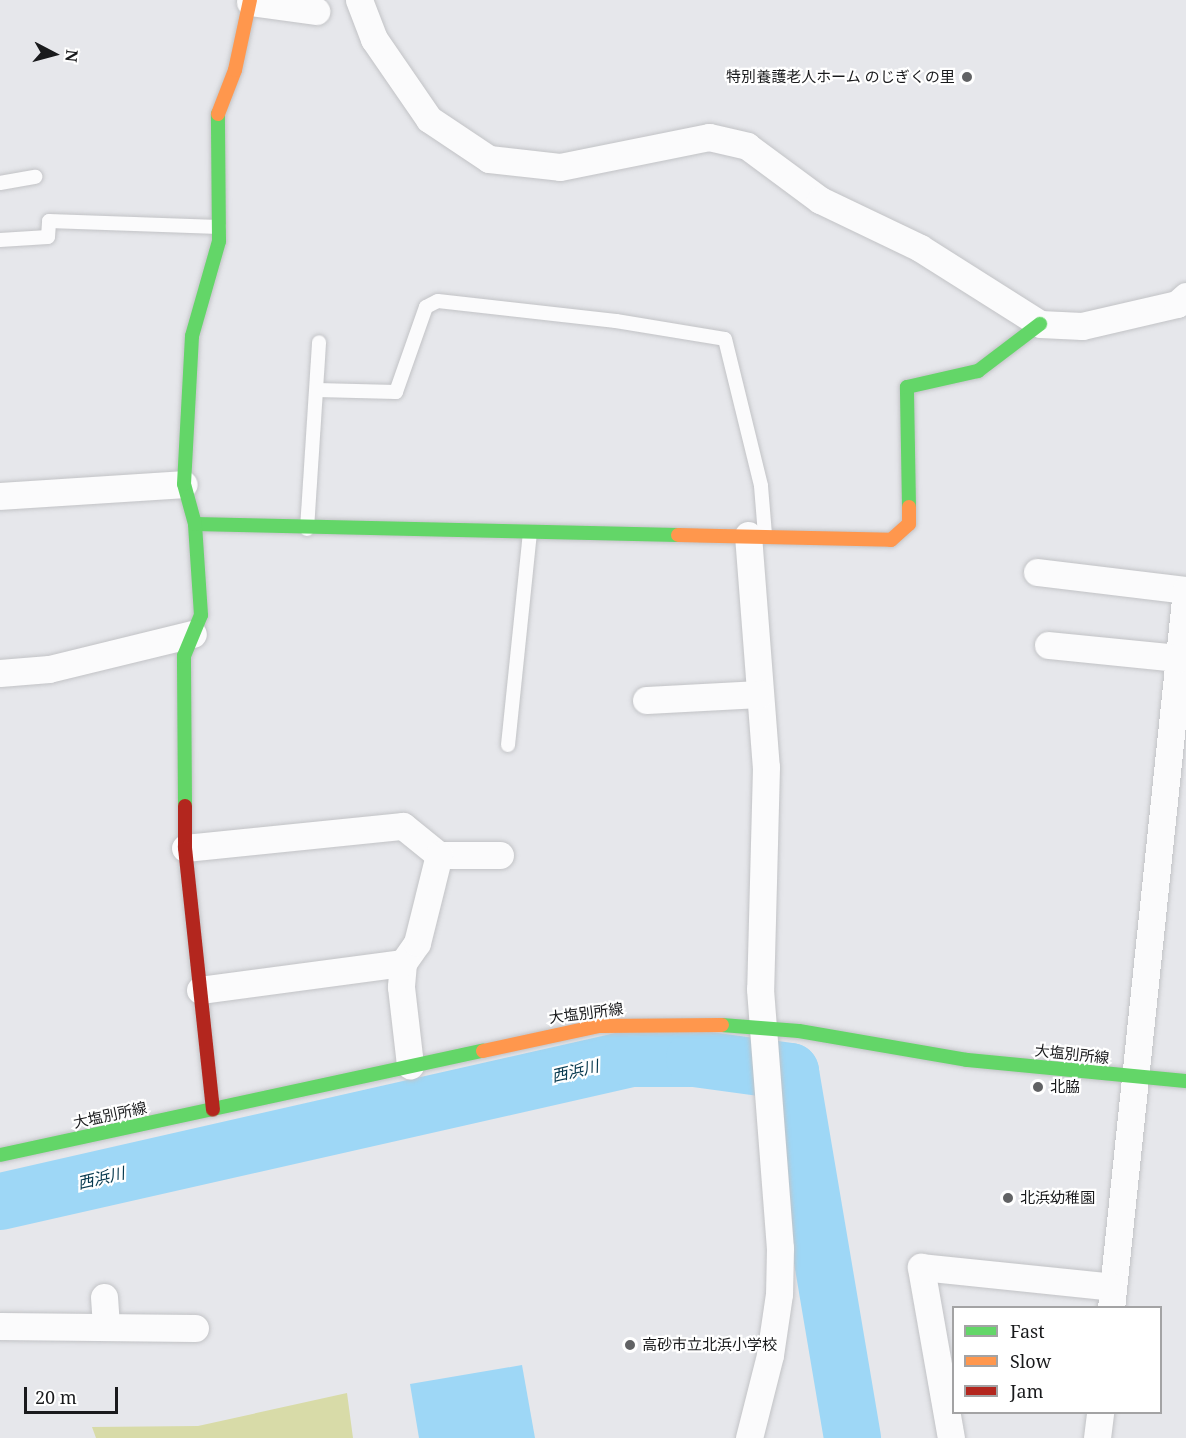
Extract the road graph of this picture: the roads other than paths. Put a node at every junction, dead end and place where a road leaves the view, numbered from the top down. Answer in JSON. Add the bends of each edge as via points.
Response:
{"nodes":[{"id":1,"x":359,"y":0,"type":"edge"},
{"id":2,"x":250,"y":1,"type":"edge"},
{"id":3,"x":316,"y":11,"type":"dead end"},
{"id":4,"x":35,"y":177,"type":"dead end"},
{"id":5,"x":0,"y":183,"type":"edge"},
{"id":6,"x":219,"y":226,"type":"junction"},
{"id":7,"x":0,"y":240,"type":"edge"},
{"id":8,"x":1186,"y":296,"type":"edge"},
{"id":9,"x":1040,"y":324,"type":"junction"},
{"id":10,"x":319,"y":342,"type":"dead end"},
{"id":11,"x":317,"y":390,"type":"junction"},
{"id":12,"x":184,"y":484,"type":"junction"},
{"id":13,"x":0,"y":496,"type":"edge"},
{"id":14,"x":195,"y":524,"type":"junction"},
{"id":15,"x":307,"y":529,"type":"junction"},
{"id":16,"x":530,"y":532,"type":"junction"},
{"id":17,"x":757,"y":535,"type":"junction"},
{"id":18,"x":1037,"y":572,"type":"dead end"},
{"id":19,"x":193,"y":634,"type":"junction"},
{"id":20,"x":1048,"y":645,"type":"dead end"},
{"id":21,"x":1179,"y":658,"type":"junction"},
{"id":22,"x":0,"y":673,"type":"edge"},
{"id":23,"x":760,"y":694,"type":"junction"},
{"id":24,"x":646,"y":700,"type":"dead end"},
{"id":25,"x":508,"y":745,"type":"dead end"},
{"id":26,"x":185,"y":848,"type":"junction"},
{"id":27,"x":500,"y":851,"type":"dead end"},
{"id":28,"x":439,"y":855,"type":"junction"},
{"id":29,"x":403,"y":963,"type":"junction"},
{"id":30,"x":200,"y":990,"type":"junction"},
{"id":31,"x":763,"y":1038,"type":"junction"},
{"id":32,"x":410,"y":1065,"type":"junction"},
{"id":33,"x":1132,"y":1077,"type":"junction"},
{"id":34,"x":1186,"y":1081,"type":"edge"},
{"id":35,"x":213,"y":1110,"type":"junction"},
{"id":36,"x":0,"y":1155,"type":"edge"},
{"id":37,"x":104,"y":1297,"type":"dead end"},
{"id":38,"x":1112,"y":1297,"type":"edge"},
{"id":39,"x":0,"y":1326,"type":"edge"},
{"id":40,"x":106,"y":1327,"type":"junction"},
{"id":41,"x":195,"y":1328,"type":"dead end"},
{"id":42,"x":1100,"y":1414,"type":"edge"},
{"id":43,"x":749,"y":1438,"type":"edge"},
{"id":44,"x":951,"y":1438,"type":"edge"},
{"id":45,"x":1097,"y":1438,"type":"edge"}],
"edges":[{"from":1,"to":9,"type":"street","via":[[374,39],[429,119],[489,159],[560,167],[709,136],[747,146],[820,200],[920,248]]},
{"from":2,"to":3,"type":"street"},
{"from":2,"to":6,"type":"street","via":[[235,70],[218,109]]},
{"from":4,"to":5,"type":"lane"},
{"from":6,"to":7,"type":"lane","via":[[49,221],[48,237]]},
{"from":6,"to":12,"type":"street","via":[[219,242],[192,336]]},
{"from":8,"to":9,"type":"street","via":[[1177,304],[1082,326]]},
{"from":9,"to":17,"type":"street","via":[[978,371],[907,387],[909,524],[891,540]]},
{"from":10,"to":11,"type":"lane"},
{"from":11,"to":15,"type":"lane"},
{"from":11,"to":17,"type":"lane","via":[[396,392],[426,307],[438,301],[616,321],[725,339],[761,486]]},
{"from":12,"to":13,"type":"street","via":[[41,490]]},
{"from":12,"to":14,"type":"street"},
{"from":14,"to":15,"type":"street"},
{"from":14,"to":19,"type":"street","via":[[201,615]]},
{"from":15,"to":16,"type":"street"},
{"from":16,"to":17,"type":"street"},
{"from":16,"to":25,"type":"lane"},
{"from":17,"to":23,"type":"street"},
{"from":18,"to":21,"type":"street","via":[[1186,590]]},
{"from":19,"to":22,"type":"street","via":[[49,669]]},
{"from":19,"to":26,"type":"street","via":[[184,656]]},
{"from":20,"to":21,"type":"street"},
{"from":21,"to":33,"type":"street"},
{"from":23,"to":24,"type":"street"},
{"from":23,"to":31,"type":"street","via":[[766,767],[760,989]]},
{"from":26,"to":28,"type":"street","via":[[403,826]]},
{"from":26,"to":30,"type":"street"},
{"from":27,"to":28,"type":"street"},
{"from":28,"to":29,"type":"street","via":[[417,942]]},
{"from":29,"to":30,"type":"street"},
{"from":29,"to":32,"type":"street","via":[[400,987]]},
{"from":30,"to":35,"type":"street"},
{"from":31,"to":32,"type":"street","name":"大塩別所線","via":[[658,1023],[599,1026]]},
{"from":31,"to":33,"type":"street","name":"大塩別所線"},
{"from":31,"to":43,"type":"street","via":[[780,1294],[770,1355]]},
{"from":32,"to":35,"type":"street","name":"大塩別所線"},
{"from":33,"to":34,"type":"street","name":"大塩別所線"},
{"from":33,"to":38,"type":"street","via":[[1132,1114]]},
{"from":35,"to":36,"type":"street","name":"大塩別所線"},
{"from":37,"to":40,"type":"street"},
{"from":38,"to":44,"type":"street","via":[[920,1259]]},
{"from":39,"to":40,"type":"street"},
{"from":40,"to":41,"type":"street"},
{"from":42,"to":45,"type":"street"}]}
